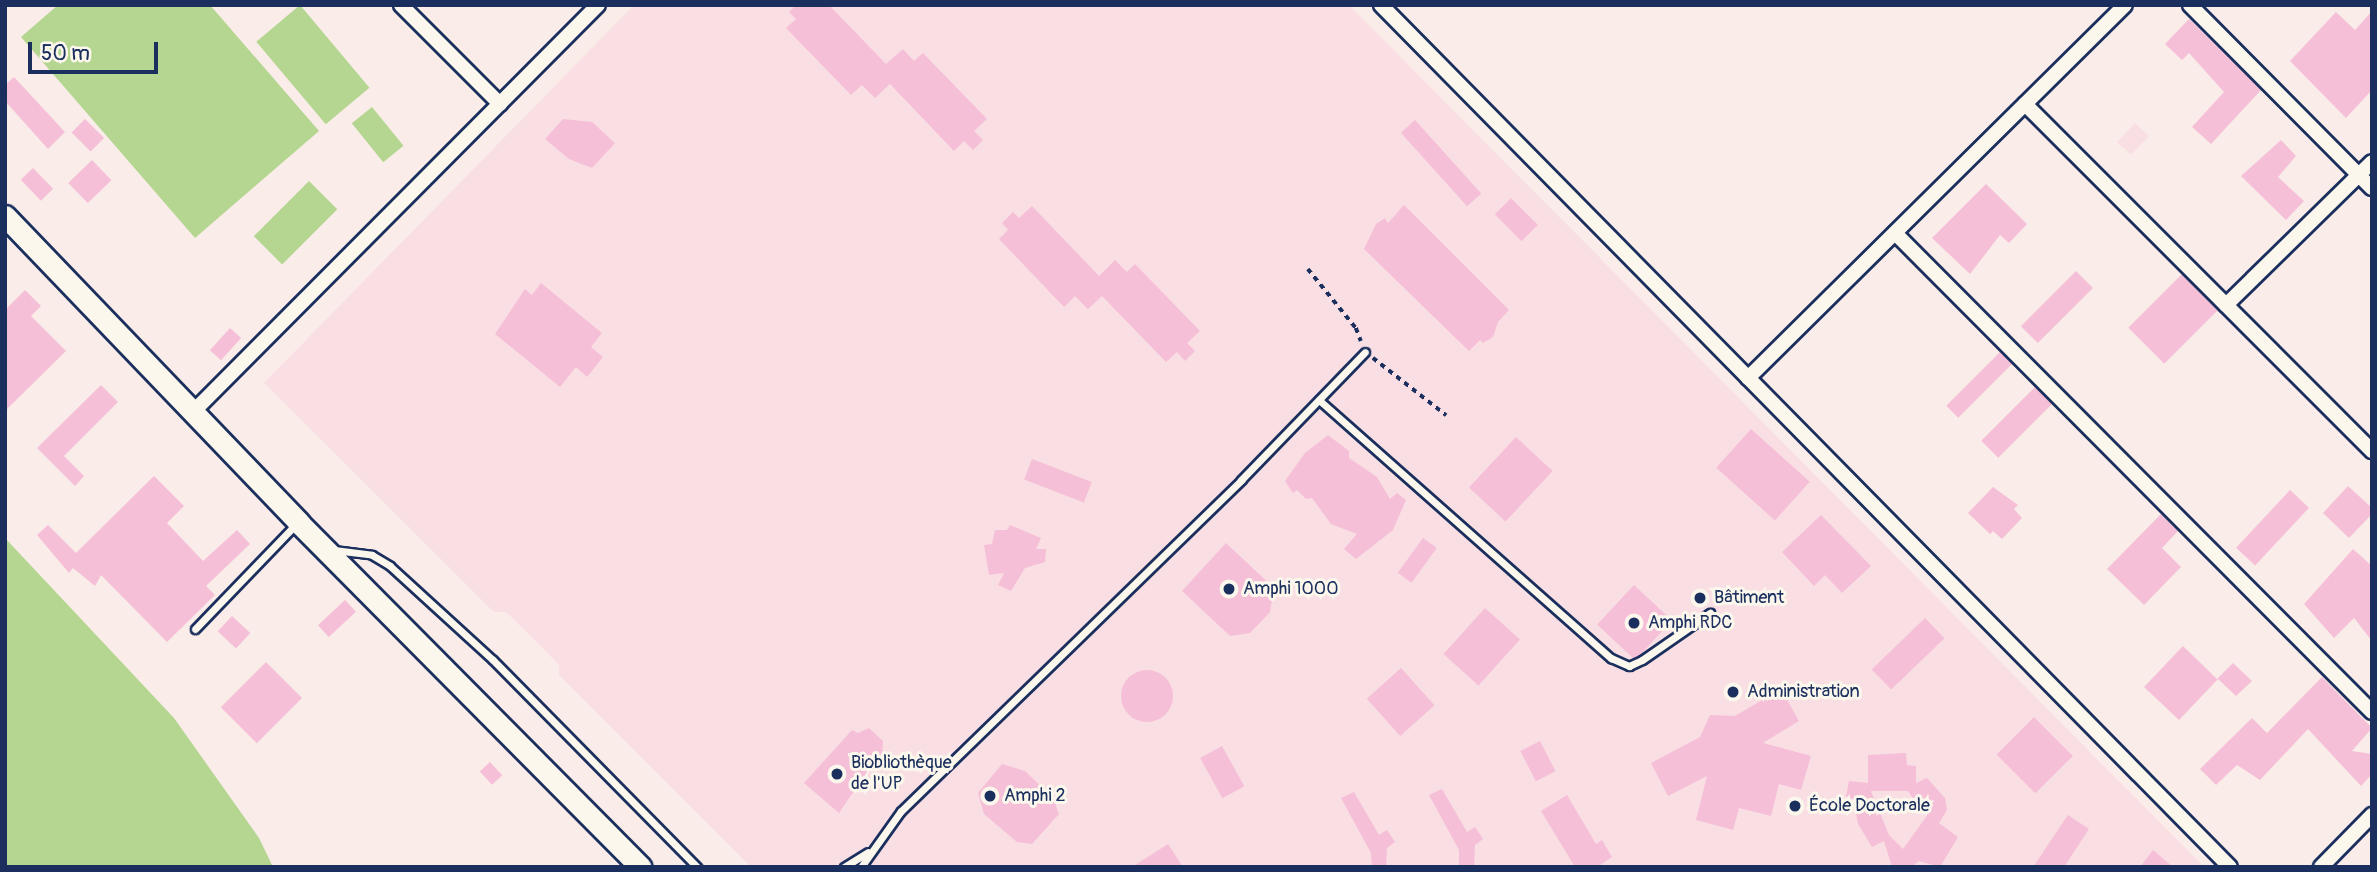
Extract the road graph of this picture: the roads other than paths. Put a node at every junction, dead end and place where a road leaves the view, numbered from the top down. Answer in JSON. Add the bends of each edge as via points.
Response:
{"nodes":[{"id":1,"x":401,"y":5,"type":"edge"},
{"id":2,"x":598,"y":5,"type":"edge"},
{"id":3,"x":1381,"y":5,"type":"edge"},
{"id":4,"x":2125,"y":5,"type":"edge"},
{"id":5,"x":2190,"y":5,"type":"edge"},
{"id":6,"x":500,"y":104,"type":"junction"},
{"id":7,"x":2025,"y":104,"type":"junction"},
{"id":8,"x":2372,"y":162,"type":"edge"},
{"id":9,"x":2359,"y":174,"type":"junction"},
{"id":10,"x":2372,"y":188,"type":"edge"},
{"id":11,"x":5,"y":216,"type":"edge"},
{"id":12,"x":1895,"y":233,"type":"junction"},
{"id":13,"x":2226,"y":305,"type":"junction"},
{"id":14,"x":1365,"y":352,"type":"dead end"},
{"id":15,"x":1748,"y":378,"type":"junction"},
{"id":16,"x":1319,"y":400,"type":"junction"},
{"id":17,"x":193,"y":412,"type":"junction"},
{"id":18,"x":2372,"y":451,"type":"edge"},
{"id":19,"x":298,"y":522,"type":"junction"},
{"id":20,"x":326,"y":550,"type":"junction"},
{"id":21,"x":1710,"y":613,"type":"dead end"},
{"id":22,"x":195,"y":628,"type":"dead end"},
{"id":23,"x":2372,"y":712,"type":"edge"},
{"id":24,"x":2372,"y":815,"type":"edge"},
{"id":25,"x":869,"y":852,"type":"junction"},
{"id":26,"x":641,"y":867,"type":"edge"},
{"id":27,"x":697,"y":867,"type":"edge"},
{"id":28,"x":844,"y":867,"type":"edge"},
{"id":29,"x":861,"y":867,"type":"edge"},
{"id":30,"x":2230,"y":867,"type":"edge"},
{"id":31,"x":2321,"y":867,"type":"edge"}],
"edges":[{"from":1,"to":6,"type":"street"},
{"from":2,"to":6,"type":"street"},
{"from":3,"to":15,"type":"street"},
{"from":4,"to":7,"type":"street"},
{"from":5,"to":9,"type":"street"},
{"from":6,"to":17,"type":"street"},
{"from":7,"to":12,"type":"street"},
{"from":7,"to":13,"type":"street"},
{"from":8,"to":9,"type":"street"},
{"from":9,"to":10,"type":"street"},
{"from":9,"to":13,"type":"street"},
{"from":11,"to":17,"type":"street"},
{"from":12,"to":15,"type":"street"},
{"from":12,"to":23,"type":"street"},
{"from":13,"to":18,"type":"street"},
{"from":14,"to":16,"type":"lane"},
{"from":15,"to":30,"type":"street"},
{"from":16,"to":21,"type":"lane","via":[[1611,657],[1629,666]]},
{"from":16,"to":25,"type":"lane","via":[[901,811]]},
{"from":17,"to":19,"type":"street"},
{"from":19,"to":20,"type":"street"},
{"from":19,"to":22,"type":"lane"},
{"from":20,"to":26,"type":"street"},
{"from":20,"to":27,"type":"lane","via":[[372,555],[390,566],[493,660]]},
{"from":24,"to":31,"type":"street"},
{"from":25,"to":28,"type":"lane"},
{"from":25,"to":29,"type":"lane"}]}
